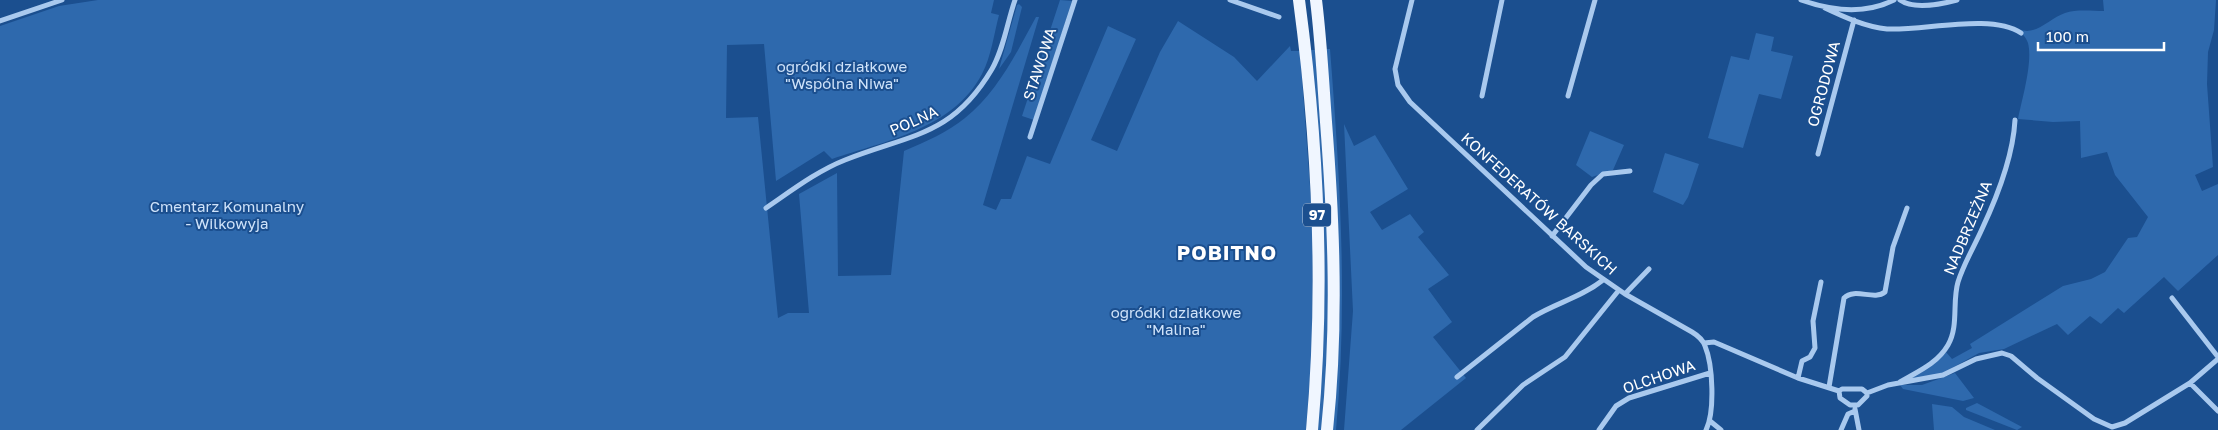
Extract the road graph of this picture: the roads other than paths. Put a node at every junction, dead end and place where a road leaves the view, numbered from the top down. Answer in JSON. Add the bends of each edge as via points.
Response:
{"nodes":[{"id":1,"x":62,"y":0,"type":"edge"},
{"id":2,"x":1015,"y":0,"type":"edge"},
{"id":3,"x":1075,"y":0,"type":"edge"},
{"id":4,"x":1230,"y":0,"type":"edge"},
{"id":5,"x":1299,"y":0,"type":"edge"},
{"id":6,"x":1316,"y":0,"type":"edge"},
{"id":7,"x":1412,"y":0,"type":"edge"},
{"id":8,"x":1502,"y":0,"type":"edge"},
{"id":9,"x":1595,"y":0,"type":"edge"},
{"id":10,"x":1801,"y":0,"type":"edge"},
{"id":11,"x":1894,"y":0,"type":"edge"},
{"id":12,"x":1900,"y":0,"type":"edge"},
{"id":13,"x":1957,"y":0,"type":"edge"},
{"id":14,"x":1825,"y":8,"type":"junction"},
{"id":15,"x":1279,"y":16,"type":"dead end"},
{"id":16,"x":0,"y":20,"type":"edge"},
{"id":17,"x":1854,"y":20,"type":"junction"},
{"id":18,"x":2021,"y":33,"type":"dead end"},
{"id":19,"x":1482,"y":96,"type":"dead end"},
{"id":20,"x":1568,"y":96,"type":"dead end"},
{"id":21,"x":2015,"y":120,"type":"dead end"},
{"id":22,"x":1030,"y":137,"type":"dead end"},
{"id":23,"x":1818,"y":154,"type":"dead end"},
{"id":24,"x":1630,"y":171,"type":"dead end"},
{"id":25,"x":766,"y":208,"type":"dead end"},
{"id":26,"x":1908,"y":208,"type":"dead end"},
{"id":27,"x":1552,"y":236,"type":"junction"},
{"id":28,"x":1649,"y":269,"type":"dead end"},
{"id":29,"x":1603,"y":280,"type":"junction"},
{"id":30,"x":1821,"y":282,"type":"dead end"},
{"id":31,"x":1619,"y":290,"type":"junction"},
{"id":32,"x":1625,"y":294,"type":"junction"},
{"id":33,"x":2172,"y":298,"type":"dead end"},
{"id":34,"x":1704,"y":342,"type":"junction"},
{"id":35,"x":2218,"y":358,"type":"edge"},
{"id":36,"x":1710,"y":373,"type":"junction"},
{"id":37,"x":1456,"y":377,"type":"dead end"},
{"id":38,"x":1798,"y":378,"type":"junction"},
{"id":39,"x":1899,"y":383,"type":"junction"},
{"id":40,"x":2190,"y":383,"type":"junction"},
{"id":41,"x":1829,"y":387,"type":"junction"},
{"id":42,"x":1840,"y":390,"type":"junction"},
{"id":43,"x":1867,"y":392,"type":"junction"},
{"id":44,"x":1855,"y":408,"type":"junction"},
{"id":45,"x":2218,"y":411,"type":"edge"},
{"id":46,"x":1710,"y":421,"type":"junction"},
{"id":47,"x":1312,"y":430,"type":"edge"},
{"id":48,"x":1327,"y":430,"type":"edge"},
{"id":49,"x":1477,"y":430,"type":"edge"},
{"id":50,"x":1599,"y":430,"type":"edge"},
{"id":51,"x":1706,"y":430,"type":"edge"},
{"id":52,"x":1721,"y":430,"type":"edge"},
{"id":53,"x":1842,"y":430,"type":"edge"},
{"id":54,"x":1859,"y":430,"type":"edge"}],
"edges":[{"from":1,"to":16,"type":"street"},
{"from":2,"to":25,"type":"street","name":"POLNA","via":[[993,67],[963,109],[926,132],[833,165]]},
{"from":3,"to":22,"type":"street","name":"STAWOWA"},
{"from":4,"to":15,"type":"street"},
{"from":5,"to":47,"type":"main road","number":"97","via":[[1319,256],[1318,359]]},
{"from":6,"to":48,"type":"main road","number":"97","via":[[1335,266],[1335,329]]},
{"from":7,"to":27,"type":"street","name":"KONFEDERATÓW BARSKICH","via":[[1395,64],[1401,90],[1429,121]]},
{"from":8,"to":19,"type":"street"},
{"from":9,"to":20,"type":"street"},
{"from":10,"to":14,"type":"street"},
{"from":11,"to":14,"type":"street","via":[[1867,9]]},
{"from":12,"to":13,"type":"street","via":[[1918,4]]},
{"from":14,"to":17,"type":"street"},
{"from":17,"to":18,"type":"street","via":[[1896,29],[1996,25]]},
{"from":17,"to":23,"type":"street","name":"OGRODOWA"},
{"from":21,"to":39,"type":"street","name":"NADBRZEŻNA","via":[[2009,160],[1958,285],[1954,326],[1948,344],[1928,366]]},
{"from":24,"to":27,"type":"street","via":[[1603,174]]},
{"from":26,"to":41,"type":"street","via":[[1893,247],[1885,292],[1879,295],[1852,294],[1844,298]]},
{"from":27,"to":29,"type":"street","name":"KONFEDERATÓW BARSKICH"},
{"from":28,"to":32,"type":"street"},
{"from":29,"to":31,"type":"street","name":"KONFEDERATÓW BARSKICH"},
{"from":29,"to":37,"type":"street","via":[[1582,294],[1533,317]]},
{"from":30,"to":38,"type":"street","via":[[1813,321],[1816,348],[1810,357],[1802,361]]},
{"from":31,"to":32,"type":"street","name":"KONFEDERATÓW BARSKICH"},
{"from":31,"to":49,"type":"street","via":[[1565,357],[1523,386]]},
{"from":32,"to":34,"type":"street","name":"KONFEDERATÓW BARSKICH"},
{"from":33,"to":35,"type":"street"},
{"from":34,"to":36,"type":"street"},
{"from":34,"to":38,"type":"street","name":"KONFEDERATÓW BARSKICH","via":[[1733,349]]},
{"from":35,"to":40,"type":"street"},
{"from":36,"to":46,"type":"street"},
{"from":36,"to":50,"type":"street","name":"OLCHOWA","via":[[1629,398],[1616,406]]},
{"from":38,"to":41,"type":"street","name":"KONFEDERATÓW BARSKICH"},
{"from":39,"to":40,"type":"street","via":[[1943,375],[1983,356],[2002,352],[2100,424],[2112,428]]},
{"from":39,"to":43,"type":"street"},
{"from":40,"to":45,"type":"street"},
{"from":41,"to":42,"type":"street","name":"KONFEDERATÓW BARSKICH"},
{"from":42,"to":43,"type":"street","name":"KONFEDERATÓW BARSKICH"},
{"from":42,"to":44,"type":"street","via":[[1843,401]]},
{"from":43,"to":44,"type":"street","via":[[1865,400]]},
{"from":44,"to":53,"type":"street","via":[[1848,414]]},
{"from":44,"to":54,"type":"street"},
{"from":46,"to":51,"type":"street"},
{"from":46,"to":52,"type":"street"}]}
